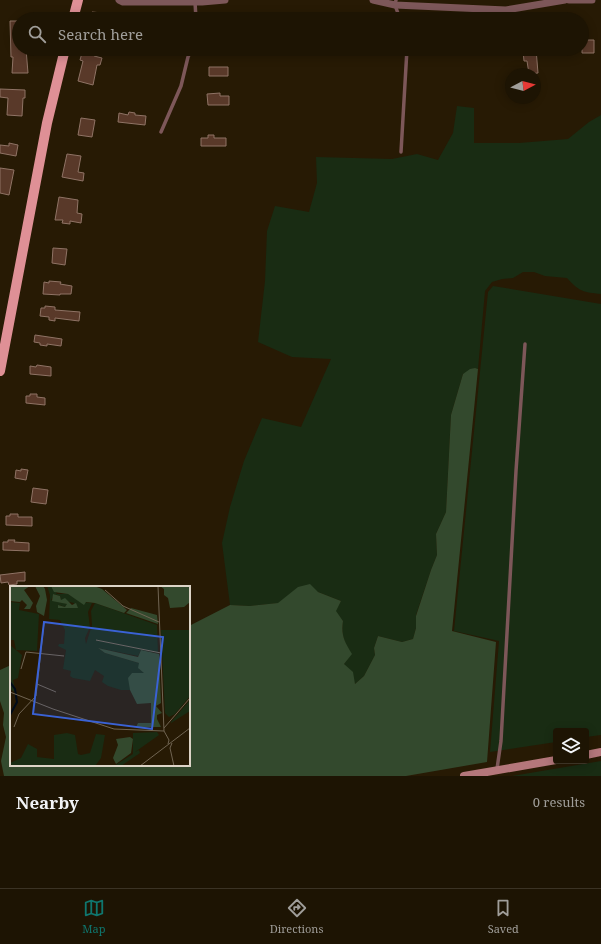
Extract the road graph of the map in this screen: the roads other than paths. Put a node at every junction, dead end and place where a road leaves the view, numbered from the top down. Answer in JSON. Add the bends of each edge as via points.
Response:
{"nodes":[{"id":1,"x":78,"y":0,"type":"edge"},
{"id":2,"x":119,"y":0,"type":"edge"},
{"id":3,"x":225,"y":0,"type":"edge"},
{"id":4,"x":373,"y":0,"type":"edge"},
{"id":5,"x":565,"y":0,"type":"edge"},
{"id":6,"x":569,"y":0,"type":"edge"},
{"id":7,"x":592,"y":0,"type":"edge"},
{"id":8,"x":195,"y":2,"type":"junction"},
{"id":9,"x":396,"y":3,"type":"edge"},
{"id":10,"x":75,"y":12,"type":"edge"},
{"id":11,"x":196,"y":12,"type":"edge"},
{"id":12,"x":63,"y":56,"type":"edge"},
{"id":13,"x":188,"y":56,"type":"edge"},
{"id":14,"x":407,"y":56,"type":"edge"},
{"id":15,"x":161,"y":132,"type":"dead end"},
{"id":16,"x":401,"y":152,"type":"dead end"},
{"id":17,"x":525,"y":344,"type":"dead end"},
{"id":18,"x":0,"y":371,"type":"edge"},
{"id":19,"x":601,"y":752,"type":"edge"},
{"id":20,"x":589,"y":754,"type":"edge"},
{"id":21,"x":553,"y":761,"type":"edge"},
{"id":22,"x":497,"y":770,"type":"junction"},
{"id":23,"x":464,"y":776,"type":"edge"}],
"edges":[{"from":1,"to":10,"type":"main road"},
{"from":2,"to":8,"type":"street"},
{"from":3,"to":8,"type":"street"},
{"from":4,"to":9,"type":"street"},
{"from":5,"to":9,"type":"street","via":[[506,10]]},
{"from":6,"to":7,"type":"street"},
{"from":8,"to":11,"type":"lane"},
{"from":12,"to":18,"type":"main road","via":[[45,131]]},
{"from":13,"to":15,"type":"lane","via":[[181,86]]},
{"from":14,"to":16,"type":"lane"},
{"from":17,"to":22,"type":"lane","via":[[502,741]]},
{"from":19,"to":20,"type":"street"},
{"from":21,"to":22,"type":"street"},
{"from":22,"to":23,"type":"street"}]}
